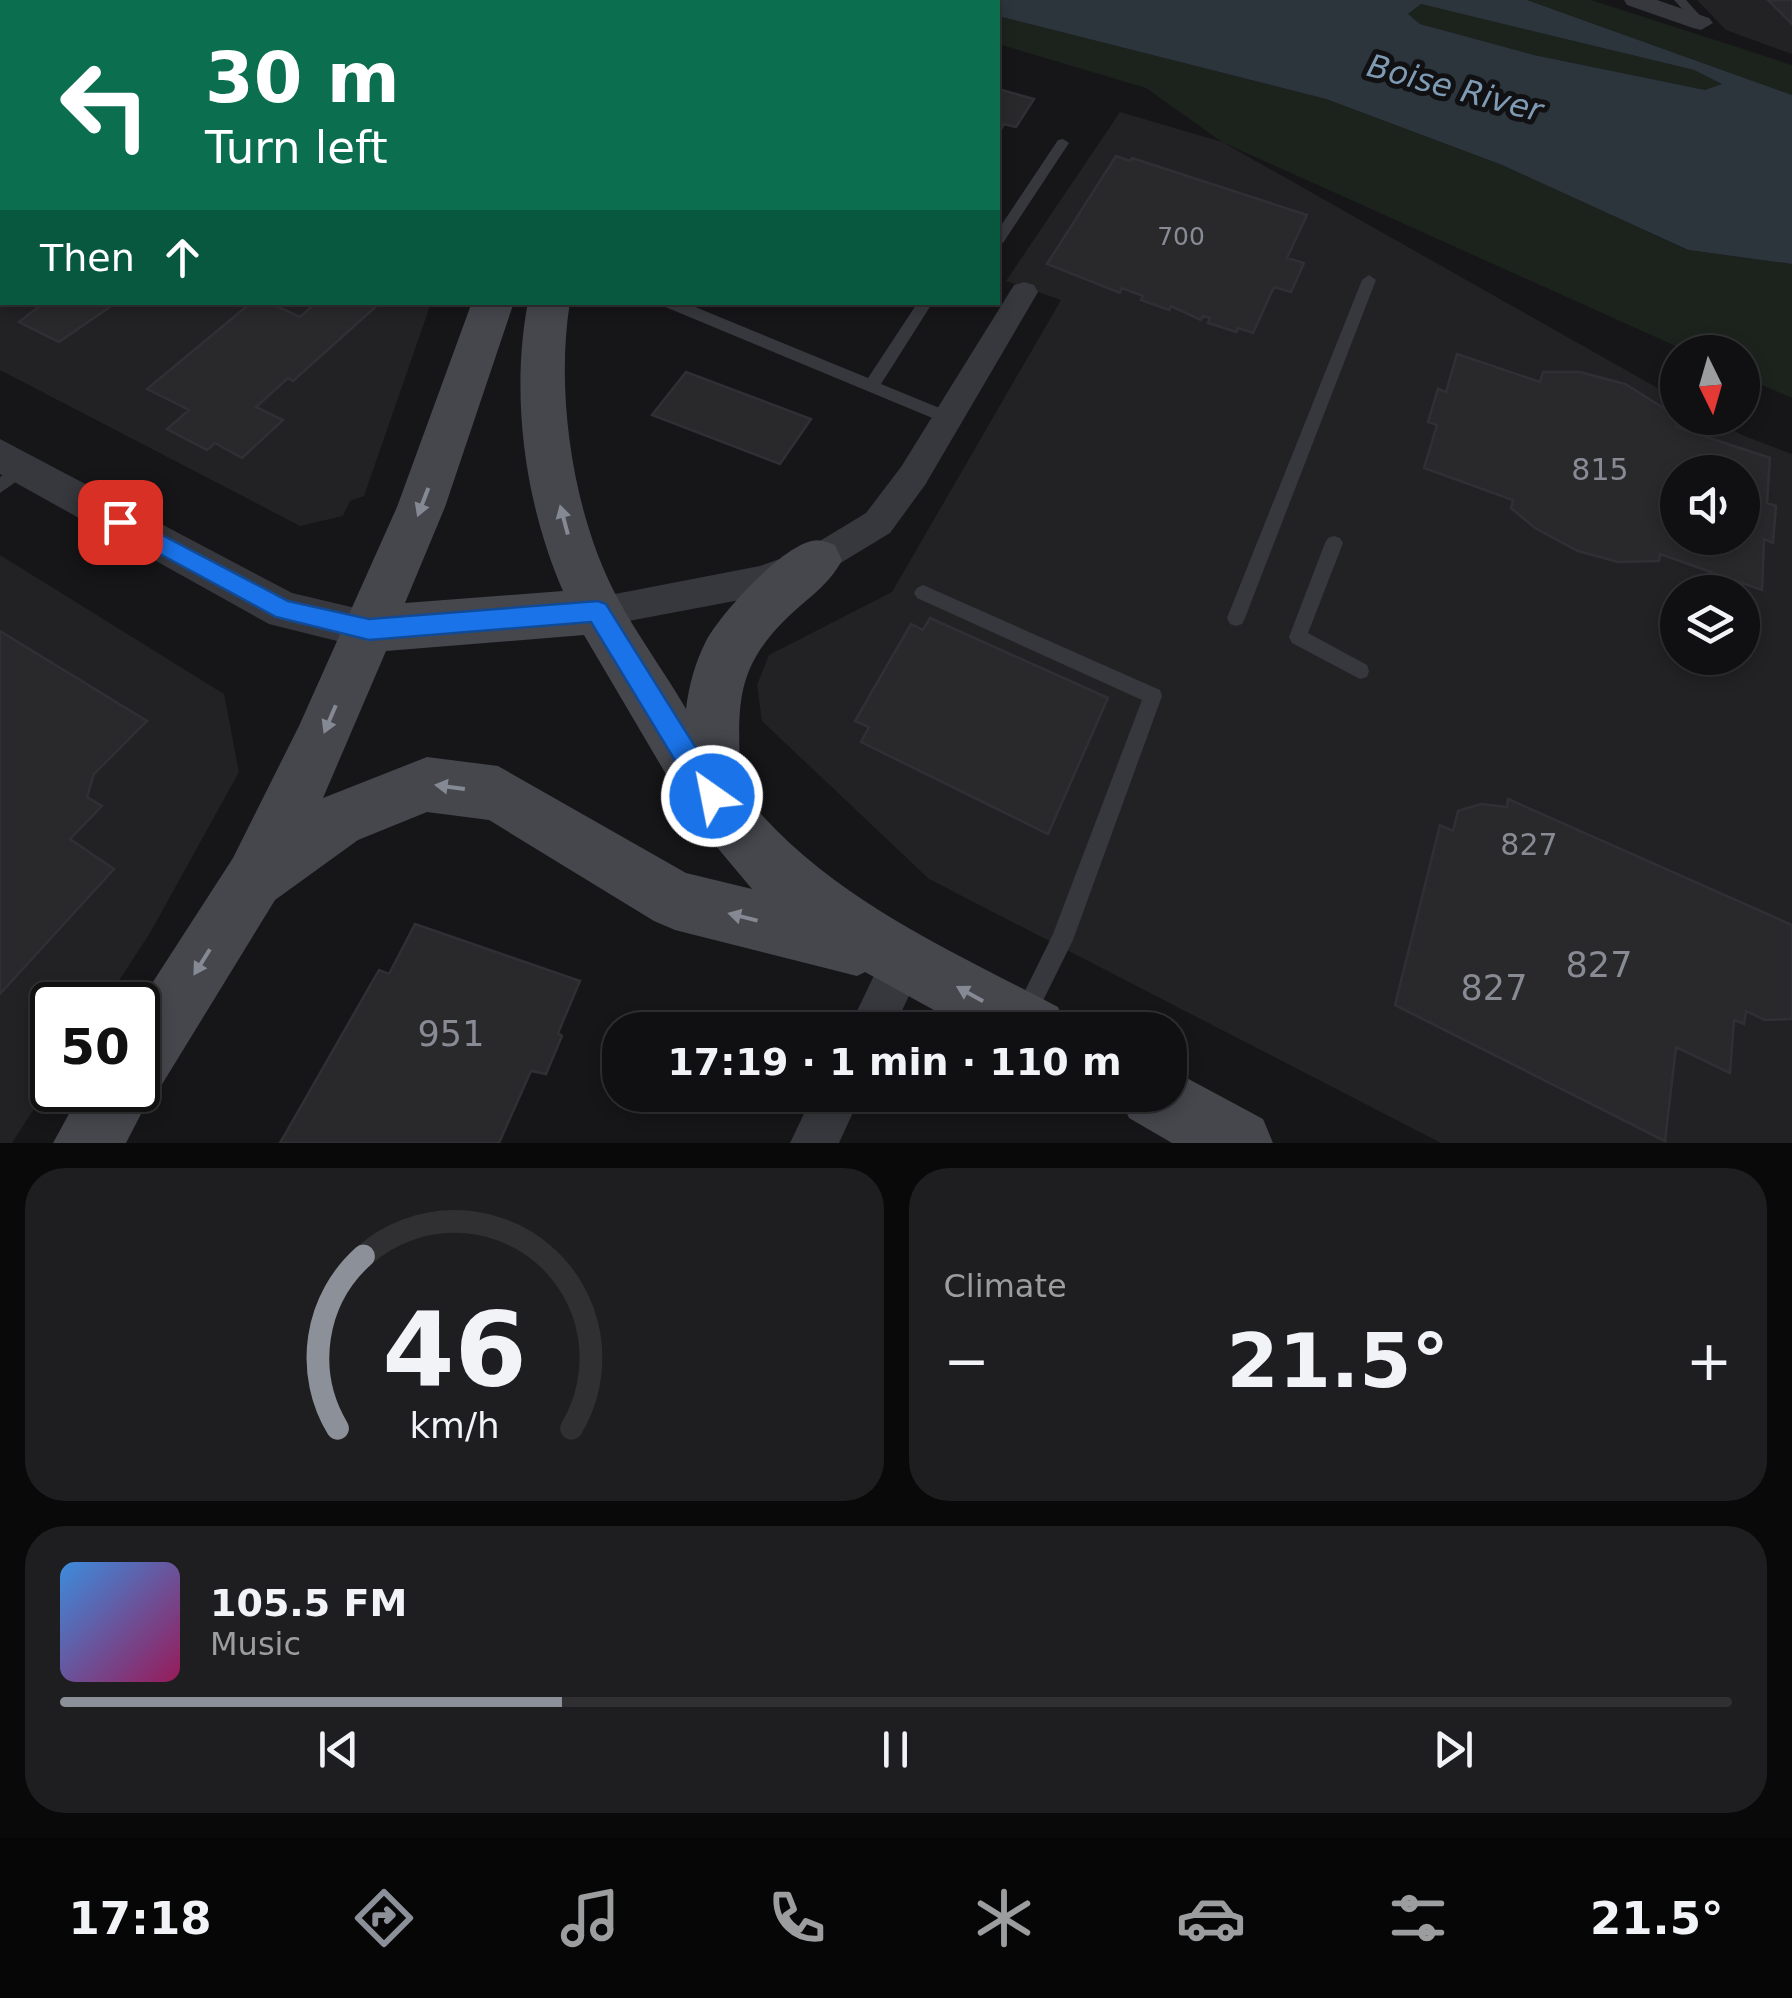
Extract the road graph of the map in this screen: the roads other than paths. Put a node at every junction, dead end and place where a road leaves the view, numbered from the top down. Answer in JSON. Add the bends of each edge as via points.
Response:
{"nodes":[{"id":1,"x":1634,"y":0,"type":"edge"},
{"id":2,"x":1680,"y":0,"type":"edge"},
{"id":3,"x":1701,"y":23,"type":"joint"},
{"id":4,"x":1063,"y":144,"type":"dead end"},
{"id":5,"x":1000,"y":237,"type":"edge"},
{"id":6,"x":1369,"y":280,"type":"dead end"},
{"id":7,"x":1024,"y":292,"type":"dead end"},
{"id":8,"x":493,"y":305,"type":"edge"},
{"id":9,"x":547,"y":305,"type":"edge"},
{"id":10,"x":675,"y":305,"type":"edge"},
{"id":11,"x":924,"y":305,"type":"edge"},
{"id":12,"x":871,"y":386,"type":"junction"},
{"id":13,"x":948,"y":418,"type":"junction"},
{"id":14,"x":7,"y":470,"type":"edge"},
{"id":15,"x":1334,"y":543,"type":"dead end"},
{"id":16,"x":817,"y":560,"type":"junction"},
{"id":17,"x":922,"y":593,"type":"dead end"},
{"id":18,"x":598,"y":611,"type":"junction"},
{"id":19,"x":1236,"y":618,"type":"dead end"},
{"id":20,"x":369,"y":629,"type":"junction"},
{"id":21,"x":1360,"y":672,"type":"dead end"},
{"id":22,"x":712,"y":796,"type":"junction"},
{"id":23,"x":254,"y":880,"type":"junction"},
{"id":24,"x":905,"y":958,"type":"junction"},
{"id":25,"x":879,"y":1012,"type":"edge"},
{"id":26,"x":1003,"y":1012,"type":"edge"},
{"id":27,"x":1034,"y":1012,"type":"edge"},
{"id":28,"x":160,"y":1029,"type":"edge"},
{"id":29,"x":107,"y":1112,"type":"edge"},
{"id":30,"x":830,"y":1112,"type":"edge"},
{"id":31,"x":1183,"y":1112,"type":"edge"},
{"id":32,"x":87,"y":1143,"type":"edge"},
{"id":33,"x":814,"y":1143,"type":"edge"},
{"id":34,"x":1239,"y":1143,"type":"edge"}],
"edges":[{"from":1,"to":3,"type":"street"},
{"from":2,"to":3,"type":"lane"},
{"from":4,"to":5,"type":"lane"},
{"from":6,"to":19,"type":"lane"},
{"from":7,"to":13,"type":"street"},
{"from":8,"to":20,"type":"main road","one_way":true},
{"from":18,"to":9,"type":"main road","one_way":true,"via":[[572,552],[558,495],[544,403]]},
{"from":10,"to":12,"type":"lane"},
{"from":11,"to":12,"type":"lane"},
{"from":12,"to":13,"type":"lane"},
{"from":13,"to":16,"type":"street","via":[[878,523]]},
{"from":14,"to":20,"type":"street","via":[[284,610]]},
{"from":15,"to":21,"type":"lane","via":[[1298,637]]},
{"from":16,"to":18,"type":"street","via":[[760,581]]},
{"from":16,"to":22,"type":"main road","via":[[752,620],[724,658]]},
{"from":17,"to":27,"type":"lane","via":[[1153,696]]},
{"from":18,"to":20,"type":"main road"},
{"from":18,"to":22,"type":"main road"},
{"from":20,"to":23,"type":"main road","one_way":true},
{"from":22,"to":24,"type":"main road","via":[[760,856],[826,912]]},
{"from":24,"to":23,"type":"main road","one_way":true,"via":[[675,900],[498,794],[427,784],[338,820]]},
{"from":23,"to":28,"type":"main road","one_way":true},
{"from":24,"to":25,"type":"street"},
{"from":26,"to":24,"type":"main road","one_way":true},
{"from":29,"to":32,"type":"main road"},
{"from":30,"to":33,"type":"street"},
{"from":31,"to":34,"type":"main road"}]}
